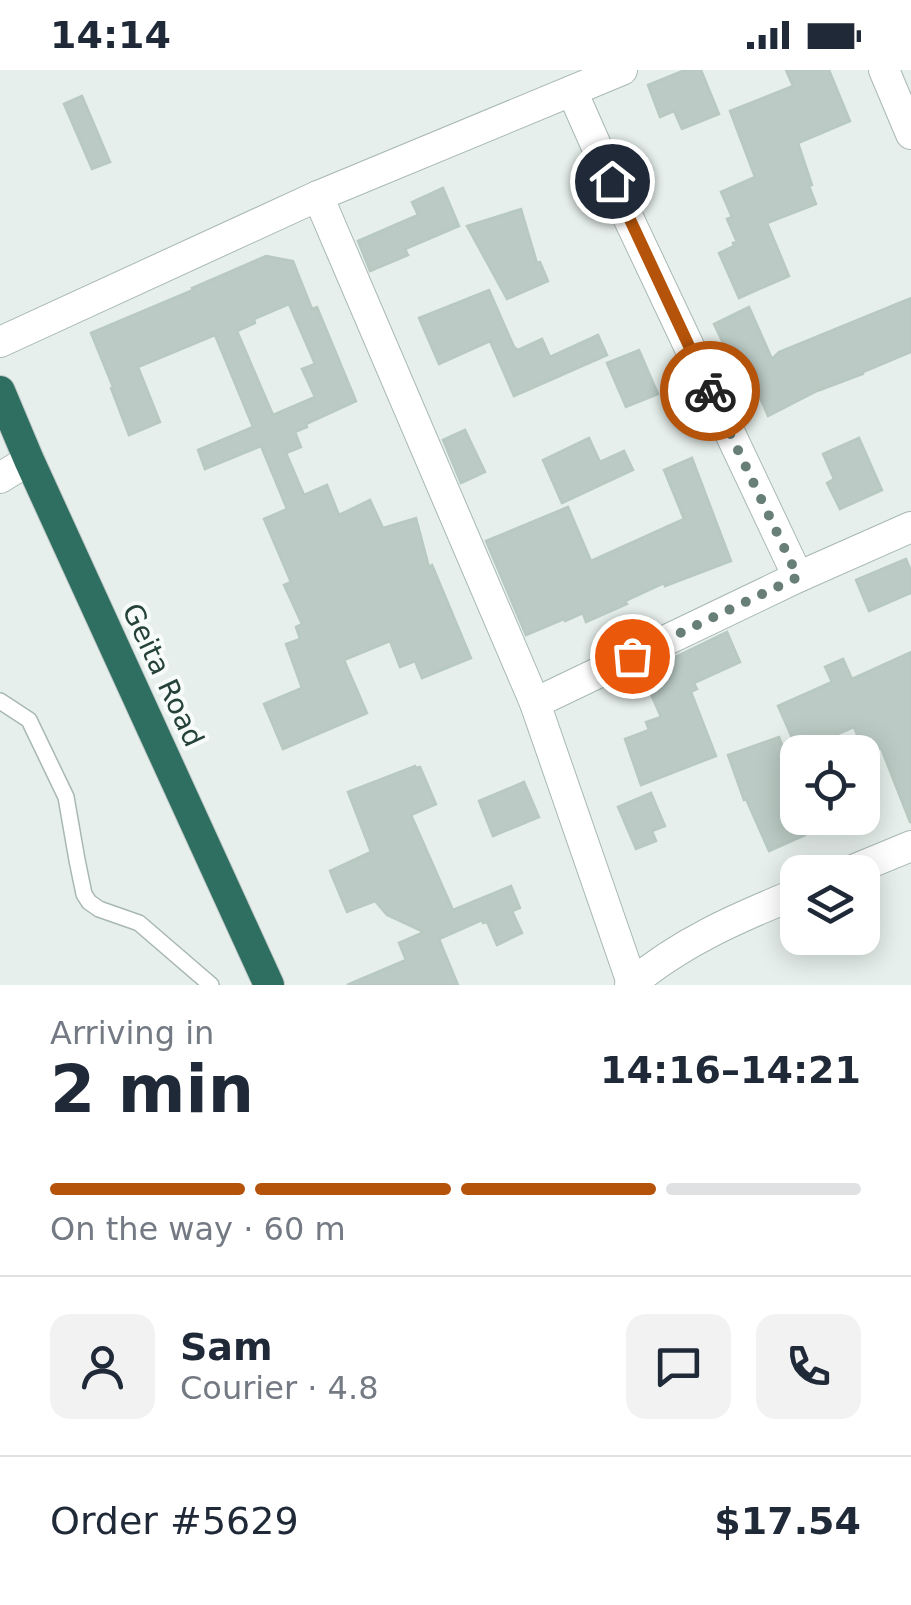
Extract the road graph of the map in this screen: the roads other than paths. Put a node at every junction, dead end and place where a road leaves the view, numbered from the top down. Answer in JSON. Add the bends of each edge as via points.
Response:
{"nodes":[{"id":1,"x":622,"y":70,"type":"edge"},
{"id":2,"x":884,"y":70,"type":"edge"},
{"id":3,"x":572,"y":91,"type":"junction"},
{"id":4,"x":911,"y":134,"type":"edge"},
{"id":5,"x":318,"y":196,"type":"junction"},
{"id":6,"x":0,"y":342,"type":"edge"},
{"id":7,"x":0,"y":391,"type":"edge"},
{"id":8,"x":29,"y":460,"type":"junction"},
{"id":9,"x":0,"y":478,"type":"edge"},
{"id":10,"x":911,"y":527,"type":"edge"},
{"id":11,"x":798,"y":577,"type":"junction"},
{"id":12,"x":0,"y":701,"type":"edge"},
{"id":13,"x":535,"y":703,"type":"junction"},
{"id":14,"x":911,"y":846,"type":"edge"},
{"id":15,"x":880,"y":859,"type":"edge"},
{"id":16,"x":780,"y":900,"type":"edge"},
{"id":17,"x":631,"y":984,"type":"edge"},
{"id":18,"x":212,"y":985,"type":"edge"},
{"id":19,"x":269,"y":985,"type":"edge"}],
"edges":[{"from":1,"to":3,"type":"street"},
{"from":2,"to":4,"type":"street"},
{"from":3,"to":5,"type":"street"},
{"from":3,"to":11,"type":"street"},
{"from":5,"to":6,"type":"street"},
{"from":5,"to":13,"type":"street"},
{"from":7,"to":8,"type":"highway","name":"Geita Road"},
{"from":8,"to":9,"type":"street"},
{"from":8,"to":19,"type":"highway","name":"Geita Road"},
{"from":10,"to":11,"type":"street"},
{"from":11,"to":13,"type":"street"},
{"from":12,"to":18,"type":"lane","via":[[29,720],[66,797],[88,902],[139,923]]},
{"from":13,"to":17,"type":"street"},
{"from":14,"to":15,"type":"street"},
{"from":16,"to":17,"type":"street","via":[[718,926]]}]}
